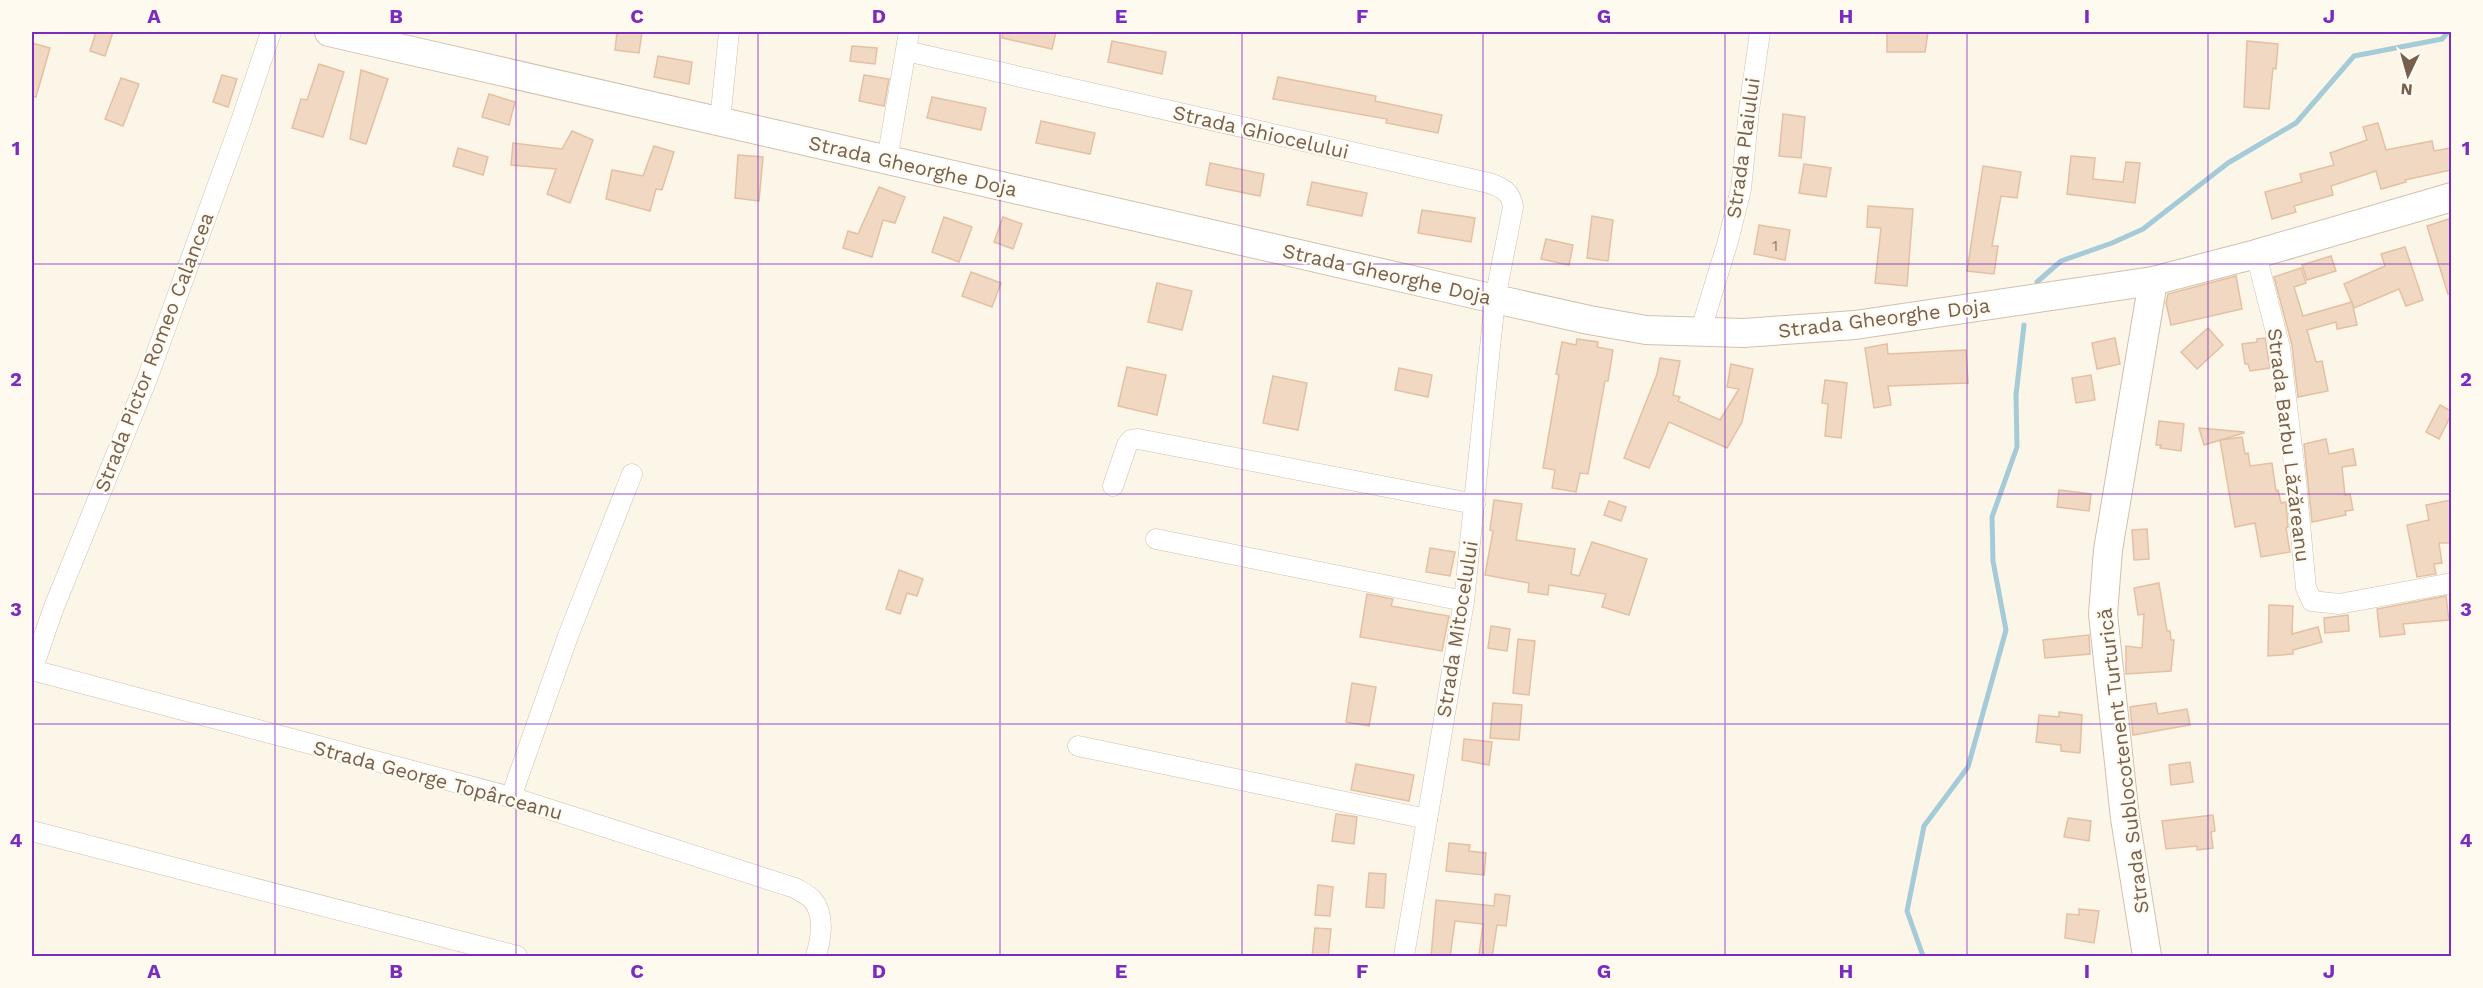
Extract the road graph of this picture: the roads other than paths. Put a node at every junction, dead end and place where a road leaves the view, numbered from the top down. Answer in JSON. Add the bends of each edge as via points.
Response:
{"nodes":[{"id":1,"x":271,"y":32,"type":"edge"},
{"id":2,"x":329,"y":32,"type":"edge"},
{"id":3,"x":729,"y":32,"type":"edge"},
{"id":4,"x":909,"y":32,"type":"edge"},
{"id":5,"x":1760,"y":32,"type":"edge"},
{"id":6,"x":906,"y":51,"type":"junction"},
{"id":7,"x":720,"y":121,"type":"junction"},
{"id":8,"x":887,"y":160,"type":"junction"},
{"id":9,"x":2451,"y":196,"type":"edge"},
{"id":10,"x":2256,"y":254,"type":"junction"},
{"id":11,"x":2153,"y":281,"type":"junction"},
{"id":12,"x":1495,"y":299,"type":"junction"},
{"id":13,"x":1700,"y":333,"type":"junction"},
{"id":14,"x":632,"y":474,"type":"dead end"},
{"id":15,"x":1113,"y":486,"type":"dead end"},
{"id":16,"x":1475,"y":504,"type":"junction"},
{"id":17,"x":1156,"y":539,"type":"dead end"},
{"id":18,"x":2451,"y":583,"type":"edge"},
{"id":19,"x":1464,"y":601,"type":"junction"},
{"id":20,"x":32,"y":670,"type":"edge"},
{"id":21,"x":1078,"y":746,"type":"dead end"},
{"id":22,"x":511,"y":798,"type":"junction"},
{"id":23,"x":1427,"y":819,"type":"junction"},
{"id":24,"x":32,"y":831,"type":"edge"},
{"id":25,"x":517,"y":957,"type":"edge"},
{"id":26,"x":816,"y":957,"type":"edge"},
{"id":27,"x":1404,"y":957,"type":"edge"},
{"id":28,"x":2147,"y":957,"type":"edge"}],
"edges":[{"from":1,"to":20,"type":"street","name":"Strada Pictor Romeo Calancea","via":[[147,379]]},
{"from":2,"to":7,"type":"main road","name":"Strada Gheorghe Doja"},
{"from":3,"to":7,"type":"street"},
{"from":4,"to":6,"type":"street"},
{"from":5,"to":13,"type":"street","name":"Strada Plaiului","via":[[1741,189]]},
{"from":6,"to":8,"type":"street"},
{"from":6,"to":12,"type":"street","name":"Strada Ghiocelului","via":[[1499,187],[1512,198],[1513,207]]},
{"from":7,"to":8,"type":"main road","name":"Strada Gheorghe Doja"},
{"from":8,"to":12,"type":"main road","name":"Strada Gheorghe Doja"},
{"from":9,"to":10,"type":"main road","name":"Strada Gheorghe Doja"},
{"from":10,"to":11,"type":"main road","name":"Strada Gheorghe Doja"},
{"from":10,"to":18,"type":"street","name":"Strada Barbu Lăzăreanu","via":[[2280,348],[2306,588],[2312,601],[2339,604]]},
{"from":11,"to":13,"type":"main road","name":"Strada Gheorghe Doja","via":[[1855,325]]},
{"from":11,"to":28,"type":"main road","name":"Strada Sublocotenent Turturică","via":[[2108,550],[2103,614],[2125,818]]},
{"from":12,"to":13,"type":"main road","name":"Strada Gheorghe Doja","via":[[1646,330]]},
{"from":12,"to":16,"type":"street","name":"Strada Mitocelului"},
{"from":14,"to":22,"type":"street","via":[[568,636]]},
{"from":15,"to":16,"type":"street","via":[[1127,445],[1138,439]]},
{"from":16,"to":19,"type":"street","name":"Strada Mitocelului"},
{"from":17,"to":19,"type":"street"},
{"from":19,"to":23,"type":"street","name":"Strada Mitocelului"},
{"from":20,"to":22,"type":"street","name":"Strada George Topârceanu"},
{"from":21,"to":23,"type":"street"},
{"from":22,"to":26,"type":"street","name":"Strada George Topârceanu","via":[[795,888],[812,899],[821,926]]},
{"from":23,"to":27,"type":"street","name":"Strada Mitocelului"},
{"from":24,"to":25,"type":"street"}]}
